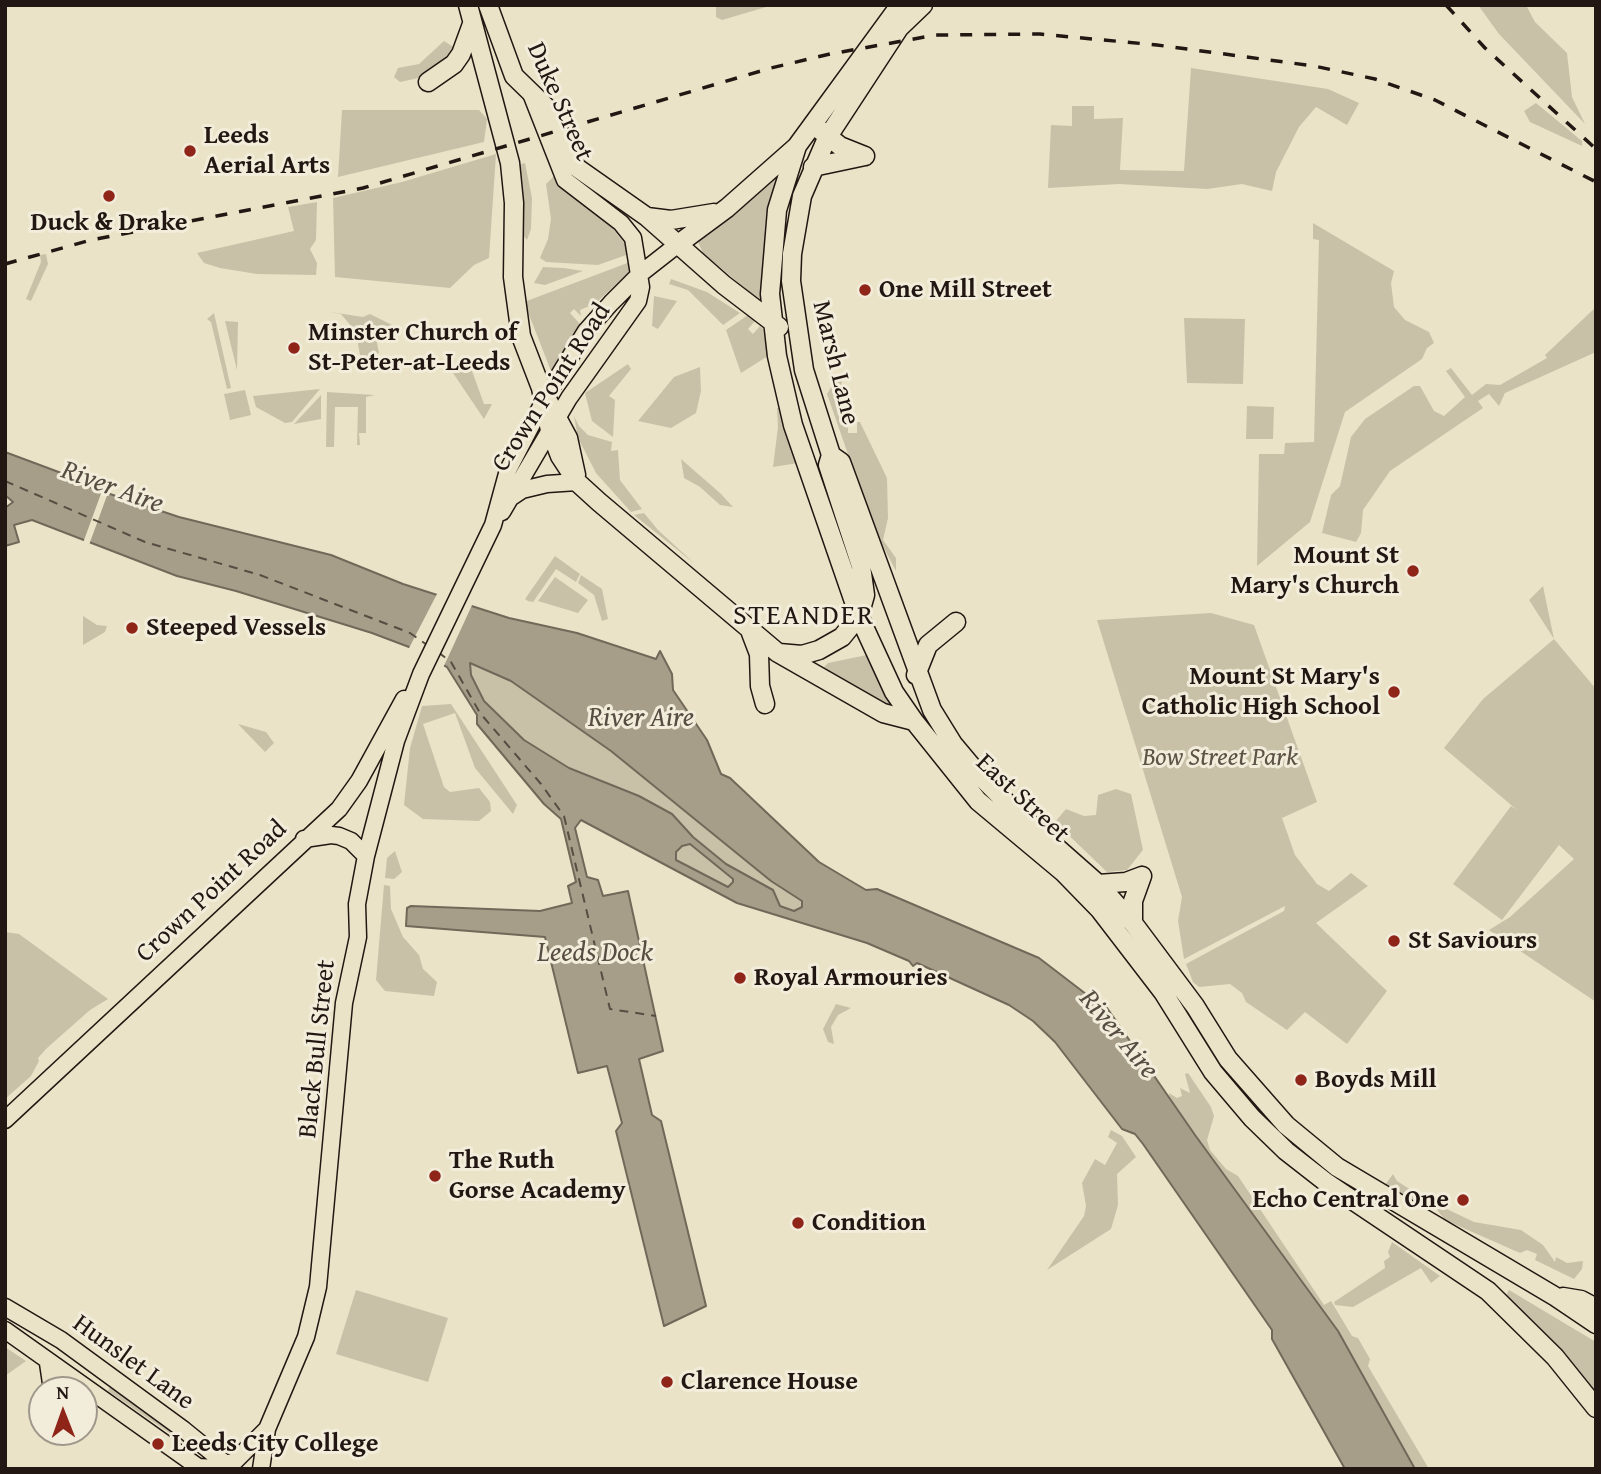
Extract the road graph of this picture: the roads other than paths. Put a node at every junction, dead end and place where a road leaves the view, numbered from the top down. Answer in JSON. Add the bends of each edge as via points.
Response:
{"nodes":[{"id":1,"x":468,"y":5,"type":"edge"},
{"id":2,"x":488,"y":5,"type":"edge"},
{"id":3,"x":900,"y":5,"type":"edge"},
{"id":4,"x":923,"y":5,"type":"edge"},
{"id":5,"x":472,"y":24,"type":"junction"},
{"id":6,"x":428,"y":82,"type":"dead end"},
{"id":7,"x":530,"y":91,"type":"junction"},
{"id":8,"x":816,"y":120,"type":"junction"},
{"id":9,"x":827,"y":138,"type":"junction"},
{"id":10,"x":797,"y":146,"type":"junction"},
{"id":11,"x":565,"y":155,"type":"junction"},
{"id":12,"x":813,"y":167,"type":"junction"},
{"id":13,"x":600,"y":206,"type":"junction"},
{"id":14,"x":727,"y":208,"type":"junction"},
{"id":15,"x":647,"y":217,"type":"junction"},
{"id":16,"x":677,"y":245,"type":"junction"},
{"id":17,"x":640,"y":274,"type":"junction"},
{"id":18,"x":772,"y":322,"type":"junction"},
{"id":19,"x":799,"y":341,"type":"junction"},
{"id":20,"x":544,"y":395,"type":"junction"},
{"id":21,"x":554,"y":424,"type":"junction"},
{"id":22,"x":831,"y":455,"type":"junction"},
{"id":23,"x":576,"y":482,"type":"junction"},
{"id":24,"x":510,"y":498,"type":"junction"},
{"id":25,"x":493,"y":525,"type":"junction"},
{"id":26,"x":859,"y":616,"type":"junction"},
{"id":27,"x":956,"y":622,"type":"dead end"},
{"id":28,"x":751,"y":632,"type":"junction"},
{"id":29,"x":778,"y":653,"type":"junction"},
{"id":30,"x":421,"y":674,"type":"junction"},
{"id":31,"x":916,"y":675,"type":"junction"},
{"id":32,"x":765,"y":704,"type":"dead end"},
{"id":33,"x":914,"y":722,"type":"junction"},
{"id":34,"x":953,"y":744,"type":"joint"},
{"id":35,"x":304,"y":839,"type":"junction"},
{"id":36,"x":366,"y":856,"type":"junction"},
{"id":37,"x":1098,"y":884,"type":"junction"},
{"id":38,"x":1133,"y":923,"type":"junction"},
{"id":39,"x":5,"y":1119,"type":"edge"},
{"id":40,"x":1556,"y":1297,"type":"junction"},
{"id":41,"x":5,"y":1307,"type":"edge"},
{"id":42,"x":1596,"y":1308,"type":"edge"},
{"id":43,"x":1596,"y":1324,"type":"edge"},
{"id":44,"x":5,"y":1330,"type":"edge"},
{"id":45,"x":48,"y":1363,"type":"junction"},
{"id":46,"x":50,"y":1376,"type":"edge"},
{"id":47,"x":1596,"y":1408,"type":"edge"},
{"id":48,"x":267,"y":1429,"type":"junction"},
{"id":49,"x":230,"y":1467,"type":"edge"},
{"id":50,"x":200,"y":1468,"type":"edge"},
{"id":51,"x":261,"y":1469,"type":"edge"}],
"edges":[{"from":1,"to":5,"type":"highway","name":"Duke Street"},
{"from":2,"to":7,"type":"highway","name":"Duke Street","via":[[514,76]]},
{"from":3,"to":8,"type":"highway","name":"Marsh Lane"},
{"from":4,"to":9,"type":"highway","name":"Marsh Lane","via":[[899,29]]},
{"from":5,"to":6,"type":"highway","via":[[454,64]]},
{"from":5,"to":20,"type":"highway","name":"Duke Street","via":[[510,163],[513,276],[521,336]]},
{"from":7,"to":11,"type":"highway","via":[[549,110]]},
{"from":7,"to":13,"type":"main road","name":"Duke Street","via":[[565,180]]},
{"from":8,"to":9,"type":"highway"},
{"from":8,"to":10,"type":"highway","name":"Marsh Lane"},
{"from":9,"to":12,"type":"highway","name":"Marsh Lane"},
{"from":9,"to":12,"type":"highway","via":[[865,156]]},
{"from":10,"to":14,"type":"highway"},
{"from":10,"to":18,"type":"highway","name":"Marsh Lane","via":[[777,210],[771,249]]},
{"from":11,"to":13,"type":"main road"},
{"from":11,"to":15,"type":"highway","via":[[588,178]]},
{"from":12,"to":19,"type":"highway","name":"Marsh Lane","via":[[802,196],[792,254],[792,300]]},
{"from":13,"to":17,"type":"main road","name":"Duke Street","via":[[633,238]]},
{"from":14,"to":15,"type":"highway","via":[[689,218]]},
{"from":14,"to":16,"type":"highway"},
{"from":15,"to":16,"type":"highway"},
{"from":16,"to":17,"type":"main road","name":"Crown Point Road"},
{"from":16,"to":18,"type":"highway"},
{"from":17,"to":20,"type":"main road","name":"Crown Point Road","via":[[586,331]]},
{"from":17,"to":21,"type":"main road","name":"Crown Point Road","via":[[638,301]]},
{"from":18,"to":19,"type":"highway"},
{"from":18,"to":26,"type":"highway","name":"Marsh Lane","via":[[793,425]]},
{"from":19,"to":22,"type":"highway","name":"Marsh Lane"},
{"from":20,"to":21,"type":"highway"},
{"from":20,"to":25,"type":"main road","name":"Crown Point Road","via":[[508,470]]},
{"from":21,"to":23,"type":"highway","via":[[568,438]]},
{"from":21,"to":24,"type":"main road","name":"Crown Point Road"},
{"from":22,"to":26,"type":"highway","via":[[828,465],[864,582],[866,595]]},
{"from":22,"to":31,"type":"highway","name":"Marsh Lane","via":[[841,462]]},
{"from":23,"to":24,"type":"main road","via":[[522,490]]},
{"from":23,"to":28,"type":"highway"},
{"from":24,"to":25,"type":"main road","name":"Crown Point Road"},
{"from":25,"to":30,"type":"main road","name":"Crown Point Road"},
{"from":26,"to":29,"type":"highway","via":[[842,637],[824,649],[802,655]]},
{"from":26,"to":33,"type":"highway","name":"Marsh Lane","via":[[894,692]]},
{"from":27,"to":31,"type":"highway","via":[[928,645]]},
{"from":28,"to":29,"type":"highway"},
{"from":28,"to":32,"type":"highway","via":[[759,654]]},
{"from":29,"to":33,"type":"highway","via":[[883,713]]},
{"from":30,"to":35,"type":"main road","name":"Crown Point Road","via":[[347,798]]},
{"from":30,"to":36,"type":"main road","name":"Black Bull Street","via":[[393,749]]},
{"from":31,"to":34,"type":"highway","name":"Marsh Lane"},
{"from":33,"to":47,"type":"highway","name":"East Street","via":[[978,801],[1063,872],[1100,910],[1165,995],[1213,1072],[1252,1118],[1327,1183],[1488,1291],[1555,1357]]},
{"from":34,"to":37,"type":"highway","name":"East Street","via":[[1014,810]]},
{"from":35,"to":36,"type":"main road","via":[[339,836]]},
{"from":35,"to":39,"type":"main road","name":"Crown Point Road"},
{"from":36,"to":48,"type":"main road","name":"Black Bull Street","via":[[357,904],[358,937],[344,1003],[323,1260],[306,1337]]},
{"from":37,"to":38,"type":"highway","name":"East Street"},
{"from":37,"to":38,"type":"highway","via":[[1126,883],[1142,876],[1133,901]]},
{"from":38,"to":40,"type":"highway","name":"East Street","via":[[1262,1101],[1337,1167]]},
{"from":40,"to":42,"type":"highway"},
{"from":40,"to":43,"type":"highway"},
{"from":41,"to":49,"type":"main road","name":"Hunslet Lane","via":[[61,1340]]},
{"from":44,"to":45,"type":"main road","name":"Hunslet Lane"},
{"from":45,"to":46,"type":"main road"},
{"from":45,"to":50,"type":"main road","name":"Hunslet Lane"},
{"from":48,"to":49,"type":"main road"},
{"from":48,"to":51,"type":"main road"},
{"from":49,"to":50,"type":"main road"}]}
